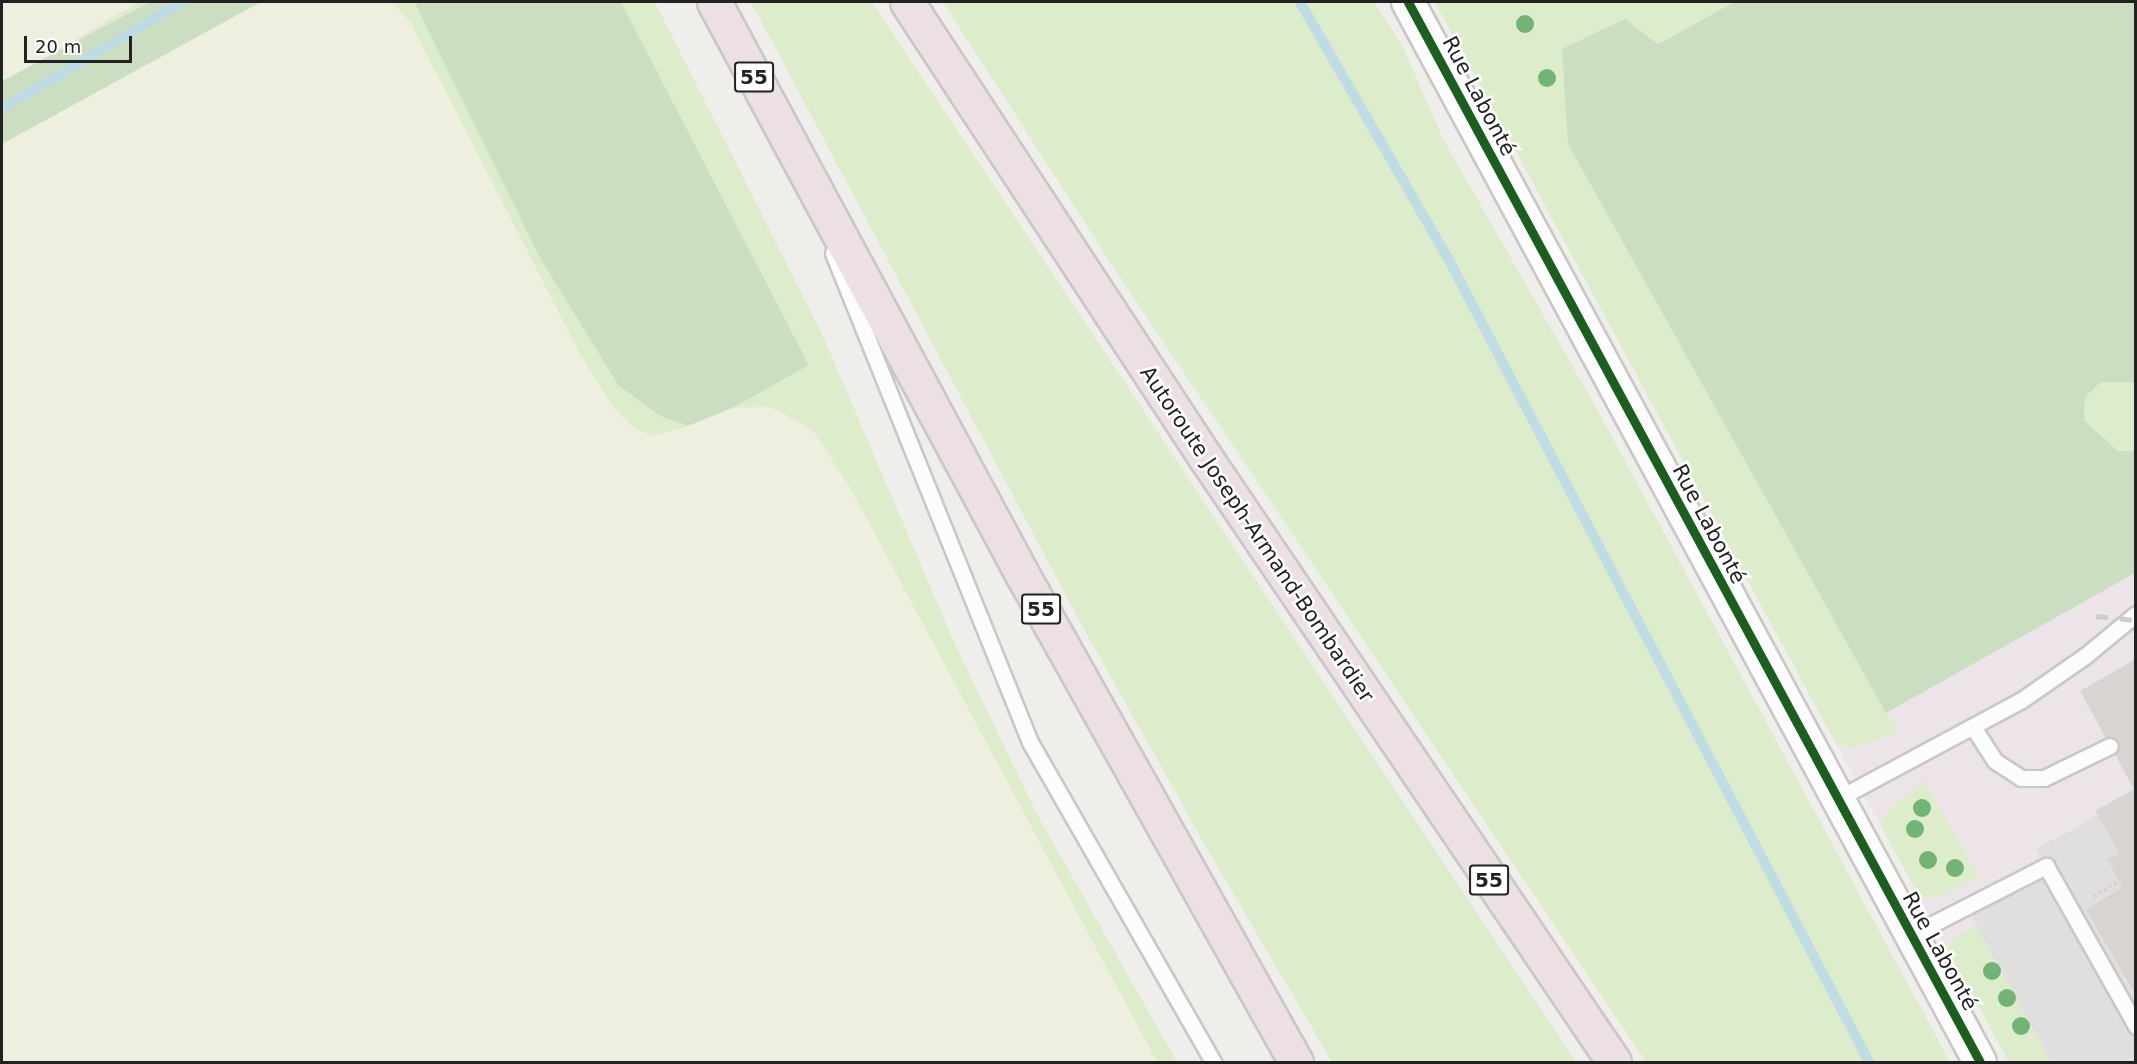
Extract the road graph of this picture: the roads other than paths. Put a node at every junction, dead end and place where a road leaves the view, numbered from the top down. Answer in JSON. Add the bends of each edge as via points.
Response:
{"nodes":[{"id":1,"x":714,"y":2,"type":"edge"},
{"id":2,"x":907,"y":2,"type":"edge"},
{"id":3,"x":1408,"y":2,"type":"edge"},
{"id":4,"x":793,"y":152,"type":"junction"},
{"id":5,"x":2136,"y":614,"type":"edge"},
{"id":6,"x":1973,"y":727,"type":"junction"},
{"id":7,"x":2110,"y":746,"type":"dead end"},
{"id":8,"x":1837,"y":799,"type":"junction"},
{"id":9,"x":1911,"y":935,"type":"junction"},
{"id":10,"x":2136,"y":1026,"type":"edge"},
{"id":11,"x":1213,"y":1062,"type":"edge"},
{"id":12,"x":1296,"y":1062,"type":"edge"},
{"id":13,"x":1614,"y":1062,"type":"edge"},
{"id":14,"x":1980,"y":1062,"type":"edge"}],
"edges":[{"from":1,"to":4,"type":"highway","number":"55"},
{"from":2,"to":13,"type":"highway","name":"Autoroute Joseph-Armand-Bombardier","number":"55","via":[[1252,527]]},
{"from":3,"to":8,"type":"street","name":"Rue Labonté"},
{"from":4,"to":11,"type":"lane","via":[[1030,742]]},
{"from":4,"to":12,"type":"highway","number":"55","via":[[1137,784]]},
{"from":5,"to":6,"type":"lane","via":[[2075,663]]},
{"from":6,"to":7,"type":"lane","via":[[1995,761],[2021,778],[2034,780]]},
{"from":6,"to":8,"type":"lane"},
{"from":8,"to":9,"type":"street","name":"Rue Labonté"},
{"from":9,"to":10,"type":"lane","via":[[2046,866]]},
{"from":9,"to":14,"type":"street","name":"Rue Labonté"}]}
